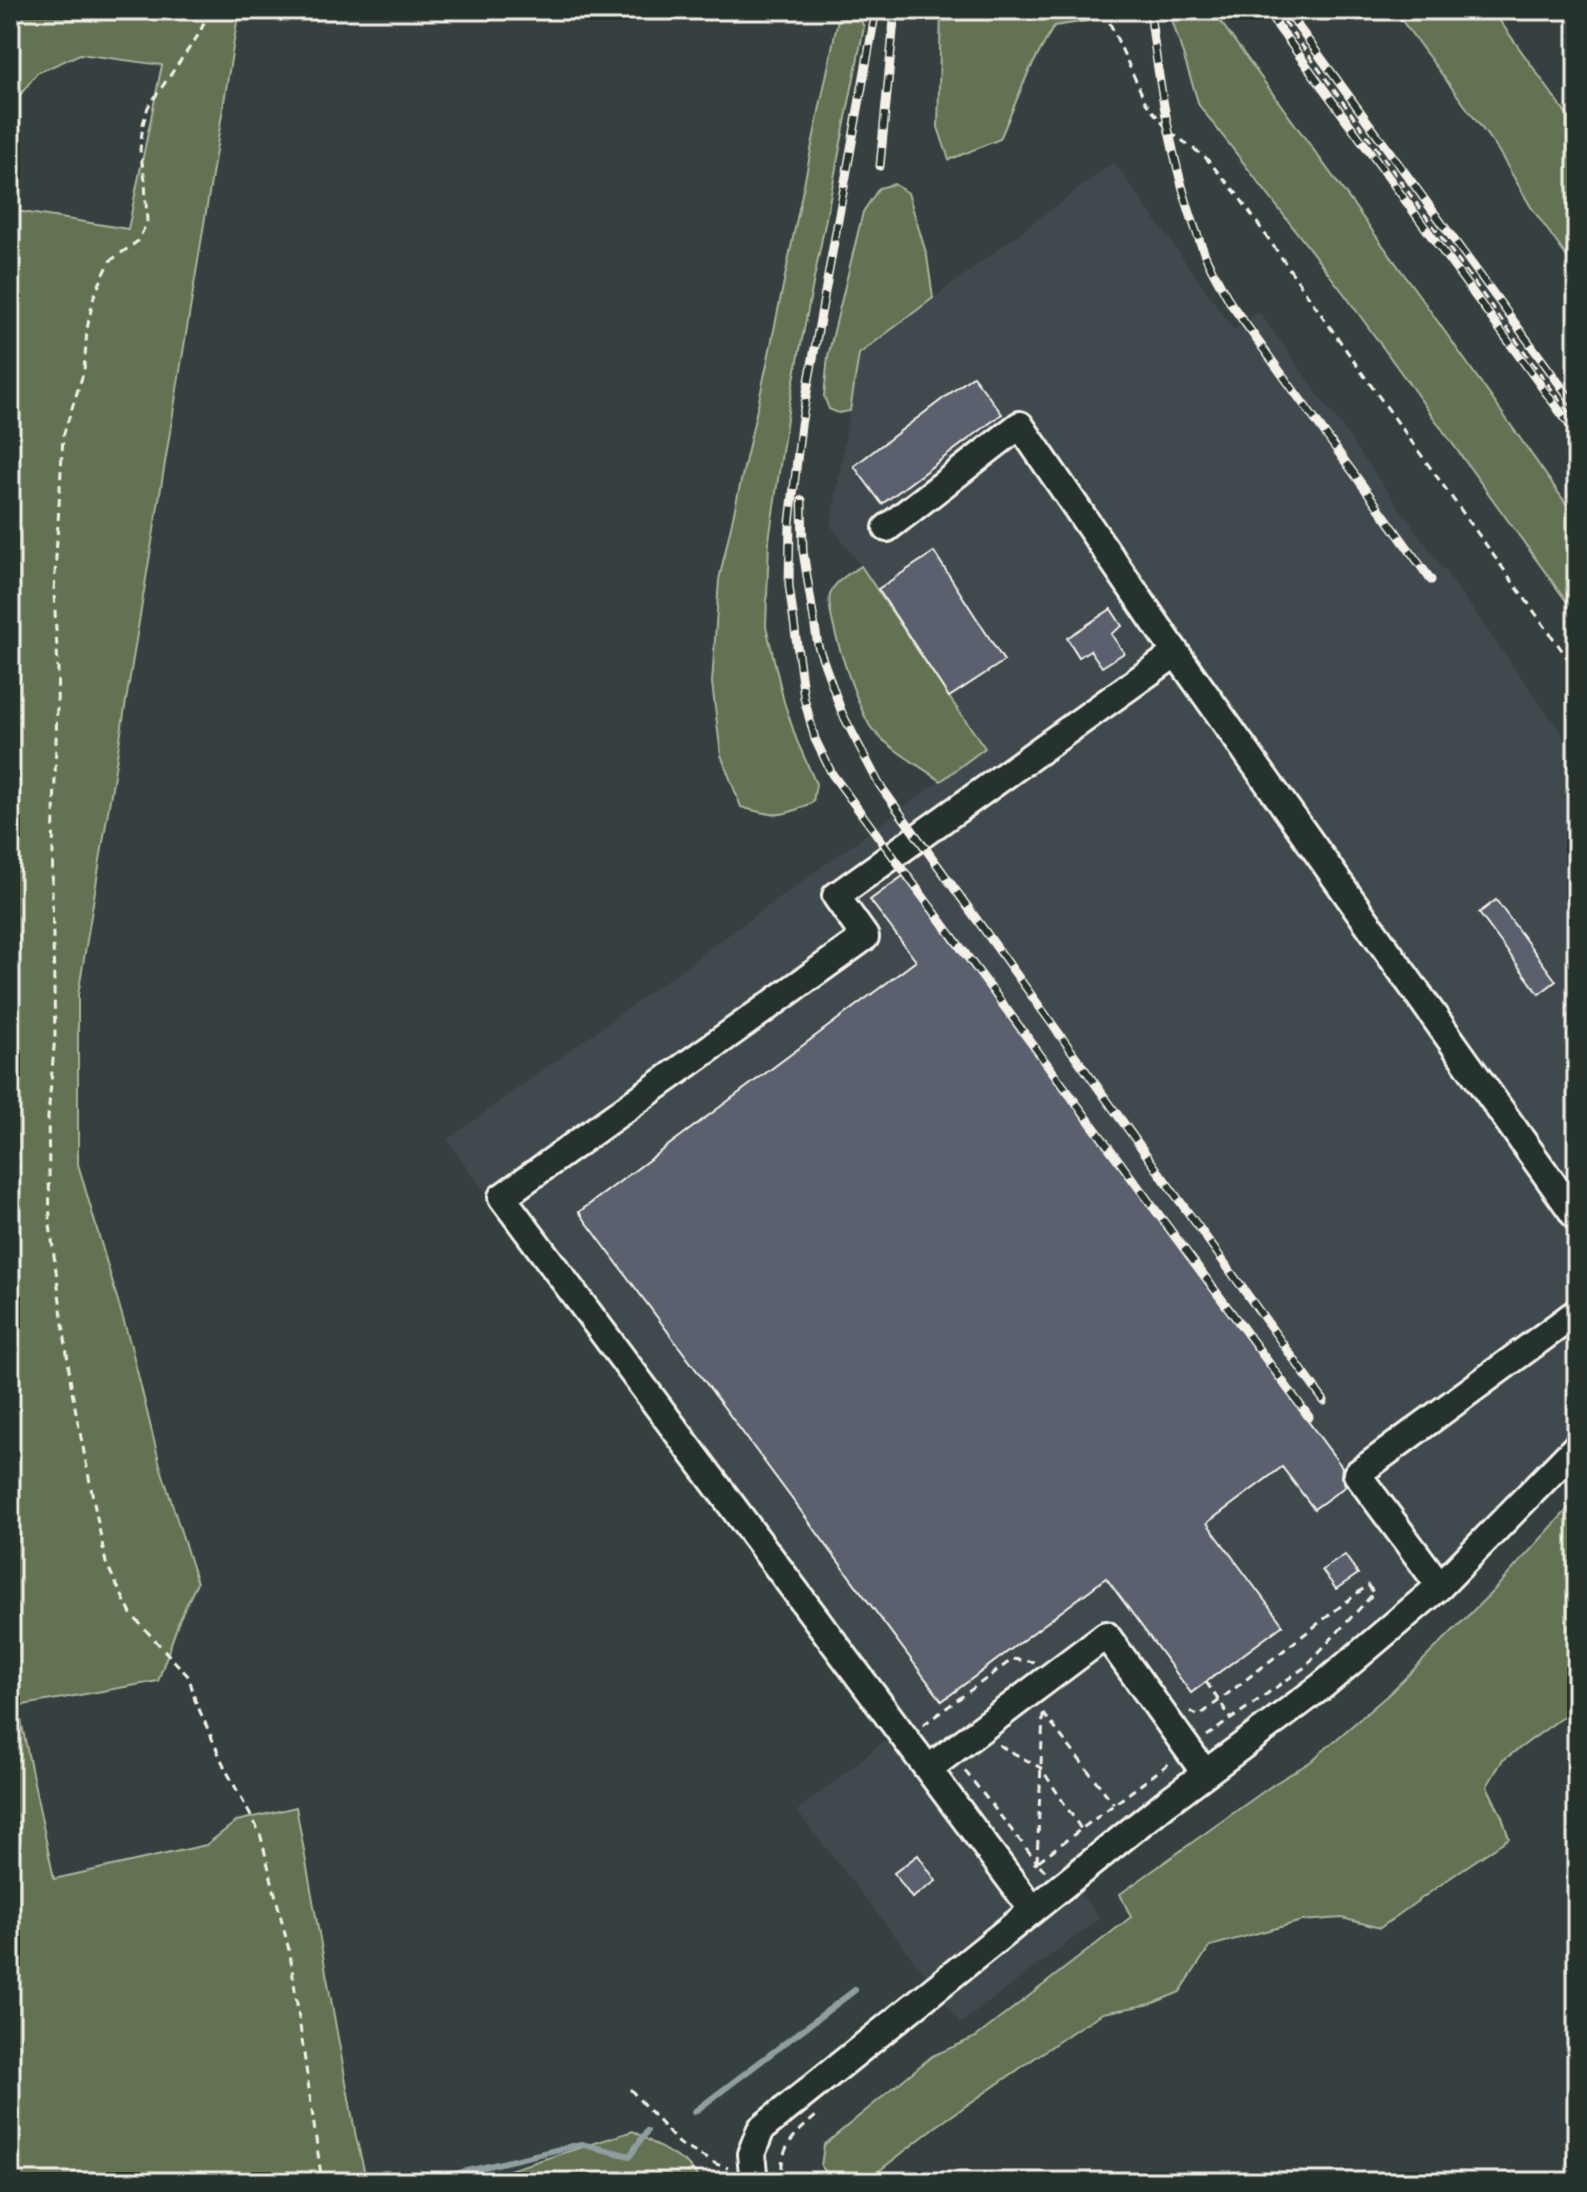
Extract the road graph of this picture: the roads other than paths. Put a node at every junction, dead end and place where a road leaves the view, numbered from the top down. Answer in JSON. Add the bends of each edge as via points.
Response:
{"nodes":[{"id":1,"x":887,"y":528,"type":"dead end"},
{"id":2,"x":1176,"y":653,"type":"junction"},
{"id":3,"x":1577,"y":1218,"type":"edge"},
{"id":4,"x":1577,"y":1312,"type":"edge"},
{"id":5,"x":1577,"y":1446,"type":"edge"},
{"id":6,"x":1440,"y":1586,"type":"junction"},
{"id":7,"x":936,"y":1764,"type":"junction"},
{"id":8,"x":1205,"y":1773,"type":"junction"},
{"id":9,"x":1033,"y":1910,"type":"junction"},
{"id":10,"x":754,"y":2178,"type":"edge"}],
"edges":[{"from":1,"to":2,"type":"lane","via":[[1020,425]]},
{"from":2,"to":3,"type":"lane"},
{"from":2,"to":7,"type":"lane","via":[[836,896],[865,937],[502,1197]]},
{"from":4,"to":6,"type":"lane","via":[[1357,1474]]},
{"from":5,"to":6,"type":"lane"},
{"from":6,"to":8,"type":"lane","via":[[1322,1686]]},
{"from":7,"to":8,"type":"lane","via":[[1106,1635]]},
{"from":7,"to":9,"type":"lane"},
{"from":8,"to":9,"type":"lane"},
{"from":9,"to":10,"type":"lane","via":[[761,2129],[751,2154]]}]}
